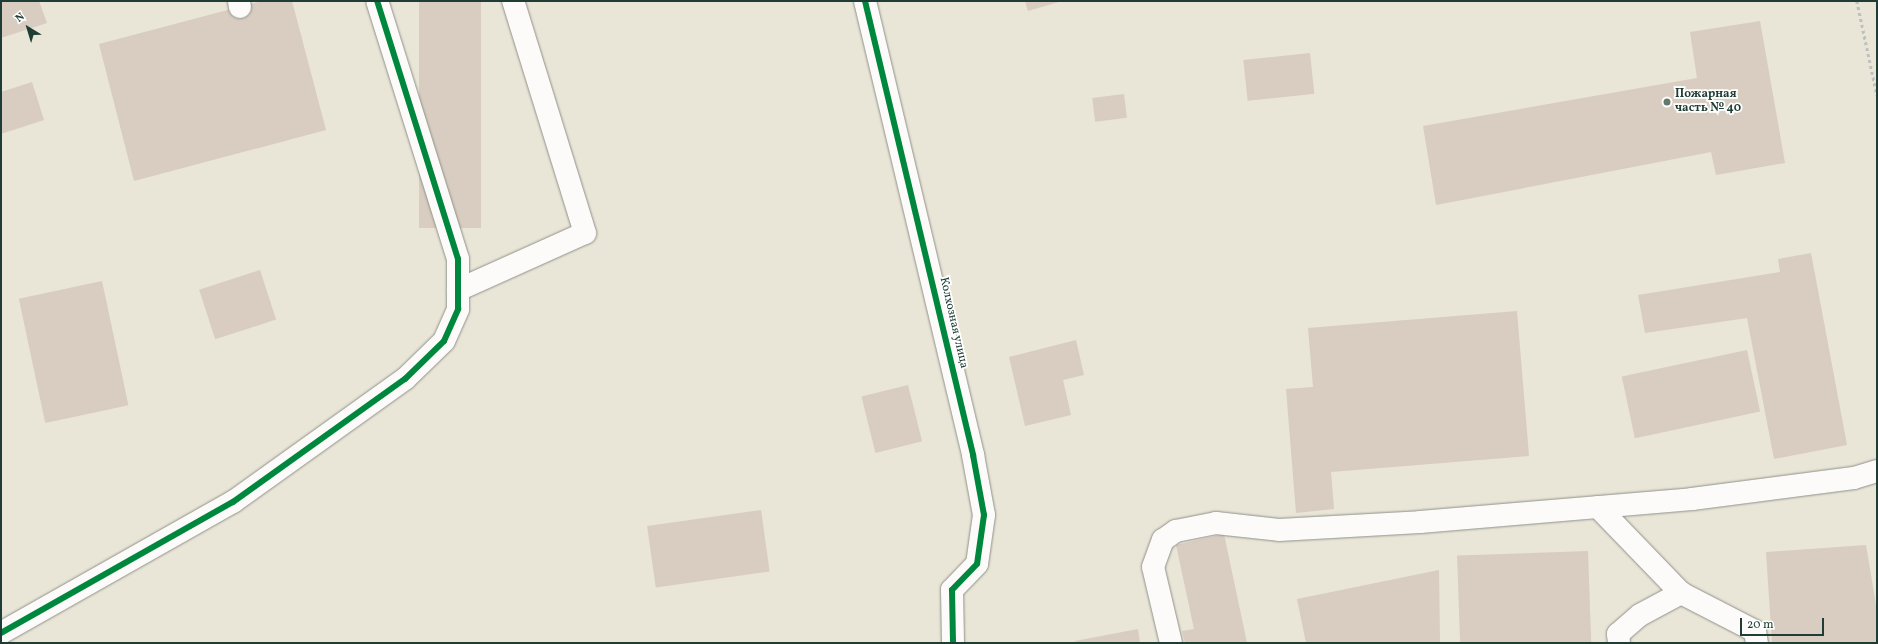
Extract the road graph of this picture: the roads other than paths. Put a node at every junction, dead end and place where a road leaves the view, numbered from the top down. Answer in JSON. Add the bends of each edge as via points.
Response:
{"nodes":[{"id":1,"x":376,"y":1,"type":"edge"},
{"id":2,"x":513,"y":1,"type":"edge"},
{"id":3,"x":865,"y":1,"type":"edge"},
{"id":4,"x":458,"y":290,"type":"junction"},
{"id":5,"x":1877,"y":471,"type":"edge"},
{"id":6,"x":1598,"y":507,"type":"junction"},
{"id":7,"x":1681,"y":593,"type":"junction"},
{"id":8,"x":1,"y":633,"type":"edge"},
{"id":9,"x":953,"y":643,"type":"edge"},
{"id":10,"x":1171,"y":643,"type":"edge"},
{"id":11,"x":1619,"y":643,"type":"edge"},
{"id":12,"x":1757,"y":643,"type":"edge"}],
"edges":[{"from":1,"to":4,"type":"street","via":[[458,259]]},
{"from":2,"to":4,"type":"street","via":[[585,233]]},
{"from":3,"to":9,"type":"street","name":"Колхозная улица","via":[[973,455],[984,515],[977,564],[952,590]]},
{"from":4,"to":8,"type":"street","via":[[458,309],[444,341],[405,379],[233,502]]},
{"from":5,"to":6,"type":"street","via":[[1854,478],[1692,499]]},
{"from":6,"to":7,"type":"street"},
{"from":6,"to":10,"type":"street","via":[[1279,530],[1216,523],[1176,531],[1163,540],[1153,567]]},
{"from":7,"to":11,"type":"street","via":[[1640,615],[1618,634]]},
{"from":7,"to":12,"type":"street","via":[[1755,630]]}]}
